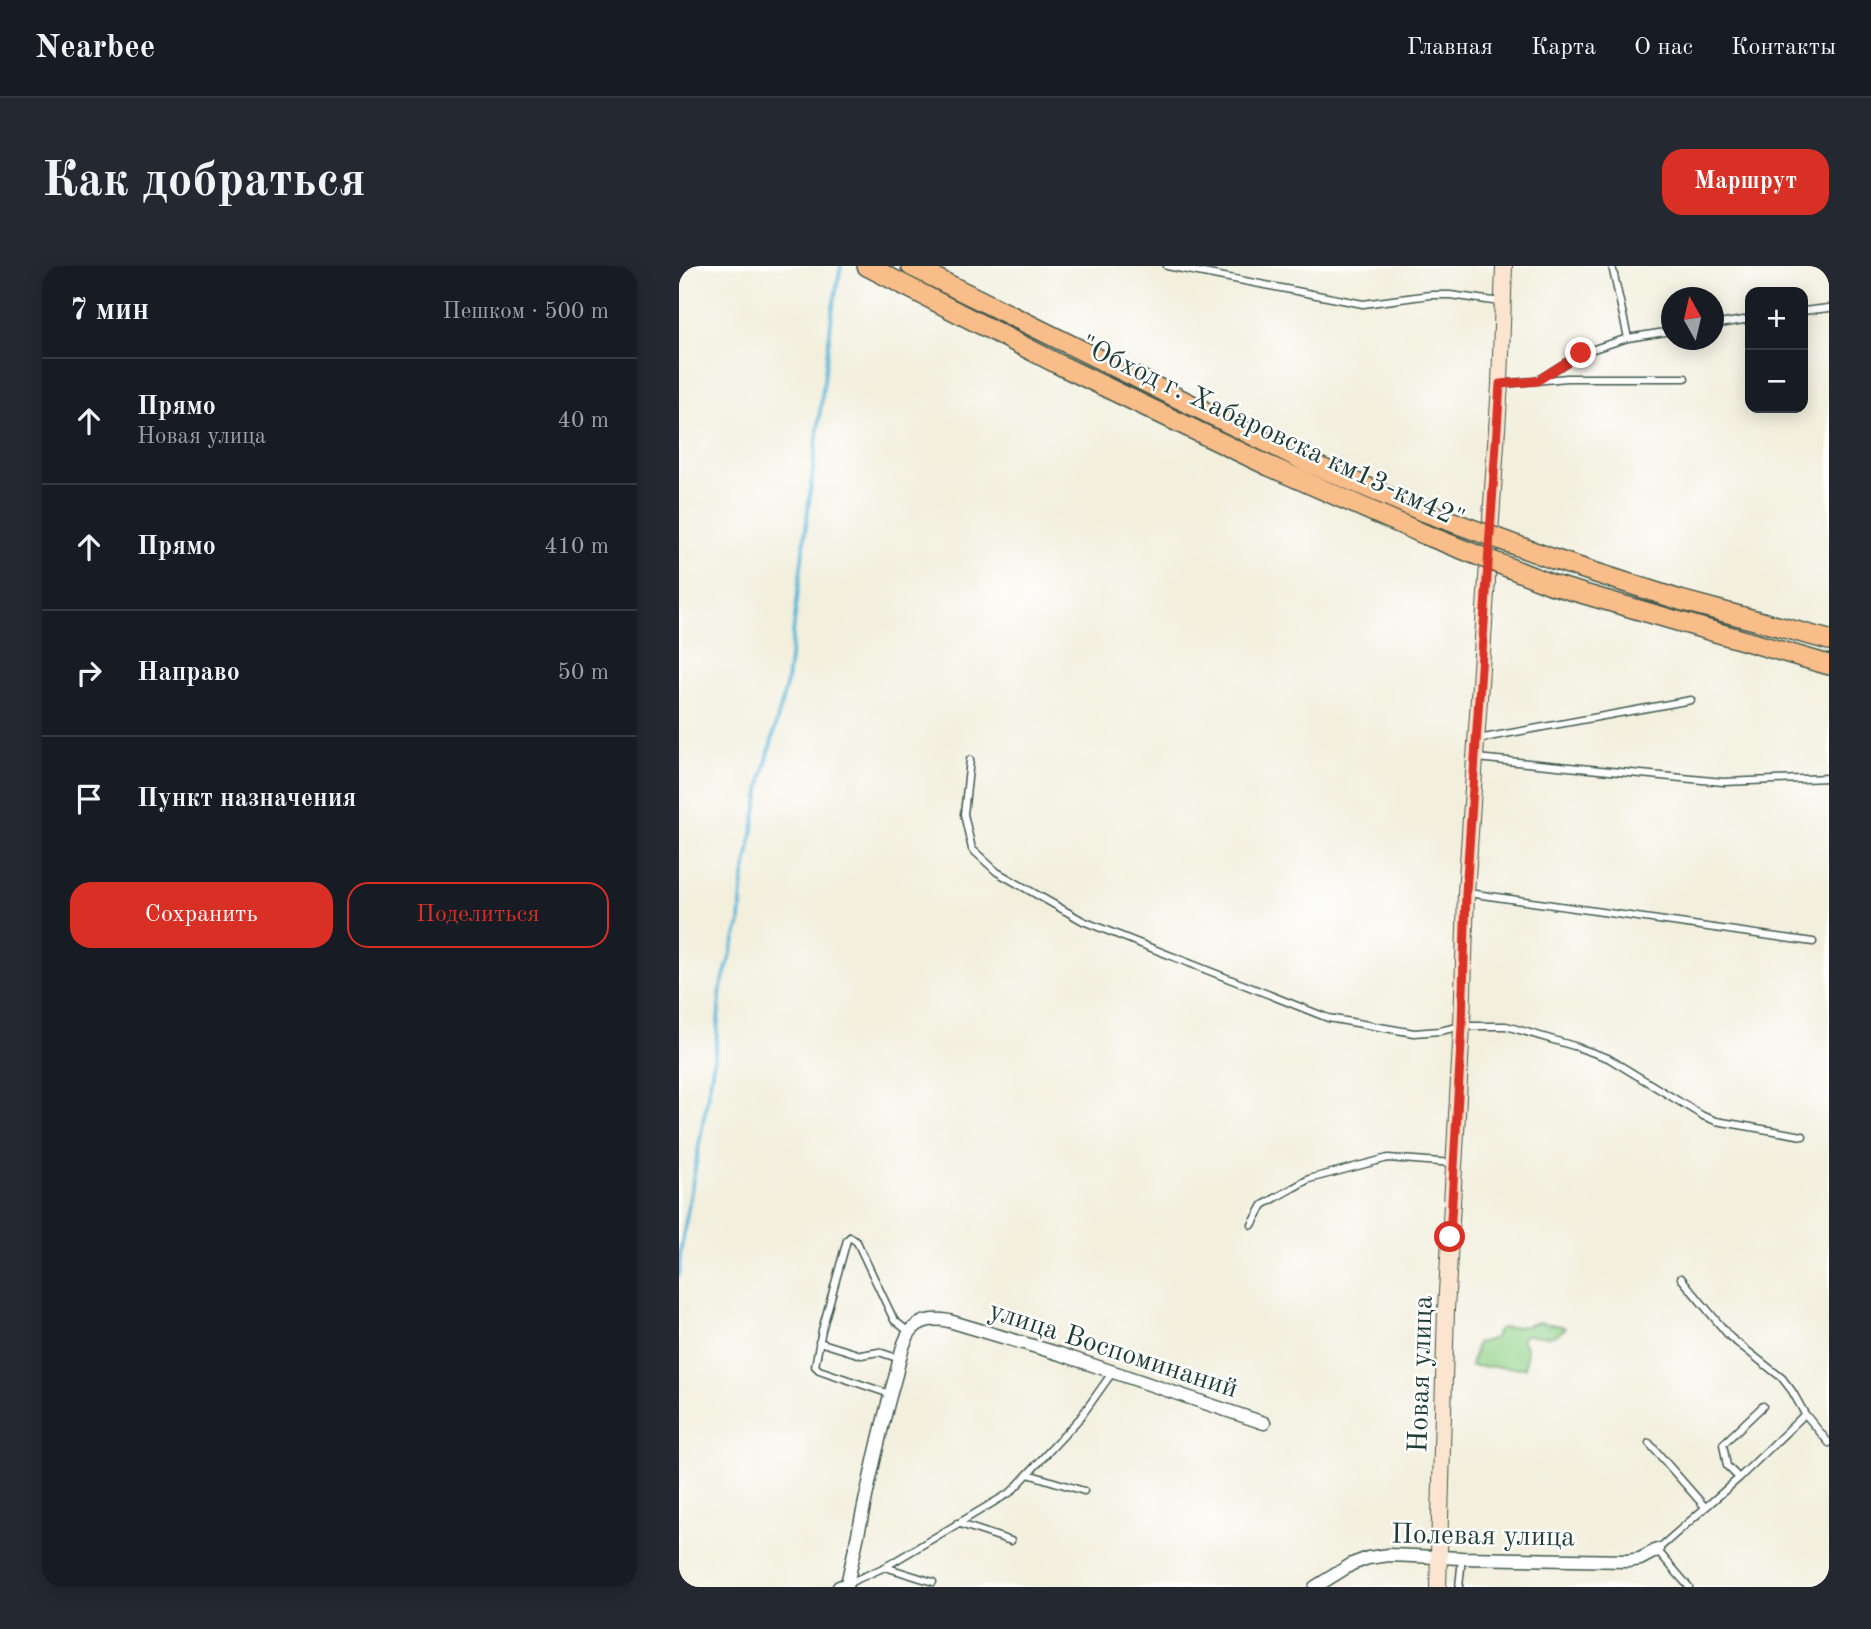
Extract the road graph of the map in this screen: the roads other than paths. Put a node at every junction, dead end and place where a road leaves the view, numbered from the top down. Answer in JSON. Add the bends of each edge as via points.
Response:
{"nodes":[{"id":1,"x":867,"y":266,"type":"edge"},
{"id":2,"x":911,"y":266,"type":"edge"},
{"id":3,"x":1167,"y":266,"type":"edge"},
{"id":4,"x":1504,"y":266,"type":"edge"},
{"id":5,"x":1612,"y":266,"type":"edge"},
{"id":6,"x":1503,"y":302,"type":"junction"},
{"id":7,"x":1829,"y":308,"type":"edge"},
{"id":8,"x":1808,"y":311,"type":"edge"},
{"id":9,"x":1745,"y":320,"type":"edge"},
{"id":10,"x":1724,"y":323,"type":"edge"},
{"id":11,"x":1661,"y":333,"type":"edge"},
{"id":12,"x":1627,"y":338,"type":"junction"},
{"id":13,"x":1685,"y":378,"type":"dead end"},
{"id":14,"x":1537,"y":381,"type":"junction"},
{"id":15,"x":1500,"y":384,"type":"junction"},
{"id":16,"x":1829,"y":640,"type":"edge"},
{"id":17,"x":1829,"y":665,"type":"edge"},
{"id":18,"x":1691,"y":700,"type":"dead end"},
{"id":19,"x":1476,"y":739,"type":"junction"},
{"id":20,"x":1475,"y":758,"type":"junction"},
{"id":21,"x":970,"y":760,"type":"dead end"},
{"id":22,"x":1829,"y":778,"type":"edge"},
{"id":23,"x":1466,"y":893,"type":"junction"},
{"id":24,"x":1813,"y":942,"type":"dead end"},
{"id":25,"x":1462,"y":1026,"type":"junction"},
{"id":26,"x":1803,"y":1136,"type":"dead end"},
{"id":27,"x":1453,"y":1163,"type":"junction"},
{"id":28,"x":1252,"y":1225,"type":"dead end"},
{"id":29,"x":1681,"y":1278,"type":"dead end"},
{"id":30,"x":910,"y":1333,"type":"junction"},
{"id":31,"x":819,"y":1342,"type":"junction"},
{"id":32,"x":900,"y":1359,"type":"junction"},
{"id":33,"x":1112,"y":1373,"type":"junction"},
{"id":34,"x":890,"y":1394,"type":"junction"},
{"id":35,"x":1763,"y":1406,"type":"dead end"},
{"id":36,"x":1805,"y":1414,"type":"junction"},
{"id":37,"x":1264,"y":1423,"type":"dead end"},
{"id":38,"x":1649,"y":1443,"type":"dead end"},
{"id":39,"x":1829,"y":1443,"type":"edge"},
{"id":40,"x":1028,"y":1475,"type":"junction"},
{"id":41,"x":1739,"y":1478,"type":"junction"},
{"id":42,"x":1084,"y":1491,"type":"dead end"},
{"id":43,"x":1705,"y":1507,"type":"junction"},
{"id":44,"x":957,"y":1523,"type":"junction"},
{"id":45,"x":1011,"y":1541,"type":"dead end"},
{"id":46,"x":1657,"y":1550,"type":"junction"},
{"id":47,"x":1440,"y":1556,"type":"junction"},
{"id":48,"x":1462,"y":1558,"type":"junction"},
{"id":49,"x":885,"y":1567,"type":"junction"},
{"id":50,"x":933,"y":1582,"type":"dead end"},
{"id":51,"x":843,"y":1585,"type":"edge"},
{"id":52,"x":1315,"y":1587,"type":"edge"},
{"id":53,"x":1438,"y":1587,"type":"edge"},
{"id":54,"x":1459,"y":1587,"type":"edge"},
{"id":55,"x":1689,"y":1587,"type":"edge"}],
"edges":[{"from":1,"to":17,"type":"highway","name":"\"Обход г. Хабаровска км13-км42\"","bridge":true,"via":[[1269,466],[1426,535],[1553,585]]},
{"from":2,"to":16,"type":"highway","name":"\"Обход г. Хабаровска км13-км42\"","bridge":true,"via":[[1305,461],[1420,510],[1680,600]]},
{"from":3,"to":6,"type":"lane","via":[[1363,304],[1430,295]]},
{"from":4,"to":6,"type":"main road","name":"Новая улица"},
{"from":5,"to":12,"type":"lane"},
{"from":6,"to":15,"type":"main road","name":"Новая улица"},
{"from":7,"to":8,"type":"lane"},
{"from":9,"to":10,"type":"lane"},
{"from":11,"to":12,"type":"lane"},
{"from":12,"to":14,"type":"lane","via":[[1581,353]]},
{"from":13,"to":14,"type":"lane"},
{"from":14,"to":15,"type":"lane"},
{"from":15,"to":19,"type":"main road","name":"Новая улица"},
{"from":18,"to":19,"type":"lane"},
{"from":19,"to":20,"type":"main road","name":"Новая улица"},
{"from":20,"to":22,"type":"lane","via":[[1714,782]]},
{"from":20,"to":23,"type":"main road","name":"Новая улица"},
{"from":21,"to":25,"type":"lane","via":[[964,814],[972,849],[997,873],[1083,921],[1328,1018],[1414,1033]]},
{"from":23,"to":24,"type":"lane"},
{"from":23,"to":25,"type":"main road","name":"Новая улица"},
{"from":25,"to":26,"type":"lane","via":[[1506,1026],[1574,1046],[1608,1058],[1703,1116]]},
{"from":25,"to":27,"type":"main road","name":"Новая улица"},
{"from":27,"to":28,"type":"lane","via":[[1388,1158],[1310,1179],[1263,1205]]},
{"from":27,"to":47,"type":"main road","name":"Новая улица"},
{"from":29,"to":36,"type":"lane","via":[[1730,1337],[1781,1378]]},
{"from":30,"to":31,"type":"lane","via":[[894,1320],[857,1242],[850,1237],[843,1248]]},
{"from":30,"to":32,"type":"street"},
{"from":30,"to":33,"type":"street","name":"улица Воспоминаний","via":[[935,1318]]},
{"from":31,"to":32,"type":"lane"},
{"from":31,"to":34,"type":"lane","via":[[814,1362],[819,1370]]},
{"from":32,"to":34,"type":"street"},
{"from":33,"to":37,"type":"street","name":"улица Воспоминаний"},
{"from":33,"to":40,"type":"lane","via":[[1080,1418]]},
{"from":34,"to":51,"type":"street"},
{"from":35,"to":41,"type":"lane","via":[[1723,1444],[1727,1466]]},
{"from":36,"to":39,"type":"lane"},
{"from":36,"to":41,"type":"lane"},
{"from":38,"to":43,"type":"lane"},
{"from":40,"to":42,"type":"lane"},
{"from":40,"to":44,"type":"lane","via":[[1011,1492]]},
{"from":41,"to":43,"type":"lane"},
{"from":43,"to":46,"type":"lane"},
{"from":44,"to":45,"type":"lane"},
{"from":44,"to":49,"type":"lane"},
{"from":46,"to":48,"type":"street","name":"Полевая улица","via":[[1628,1561]]},
{"from":46,"to":55,"type":"lane"},
{"from":47,"to":48,"type":"street","name":"Полевая улица"},
{"from":47,"to":52,"type":"street","name":"Полевая улица","via":[[1368,1558]]},
{"from":47,"to":53,"type":"main road","name":"Новая улица"},
{"from":48,"to":54,"type":"lane"},
{"from":49,"to":50,"type":"lane"},
{"from":49,"to":51,"type":"lane"}]}
